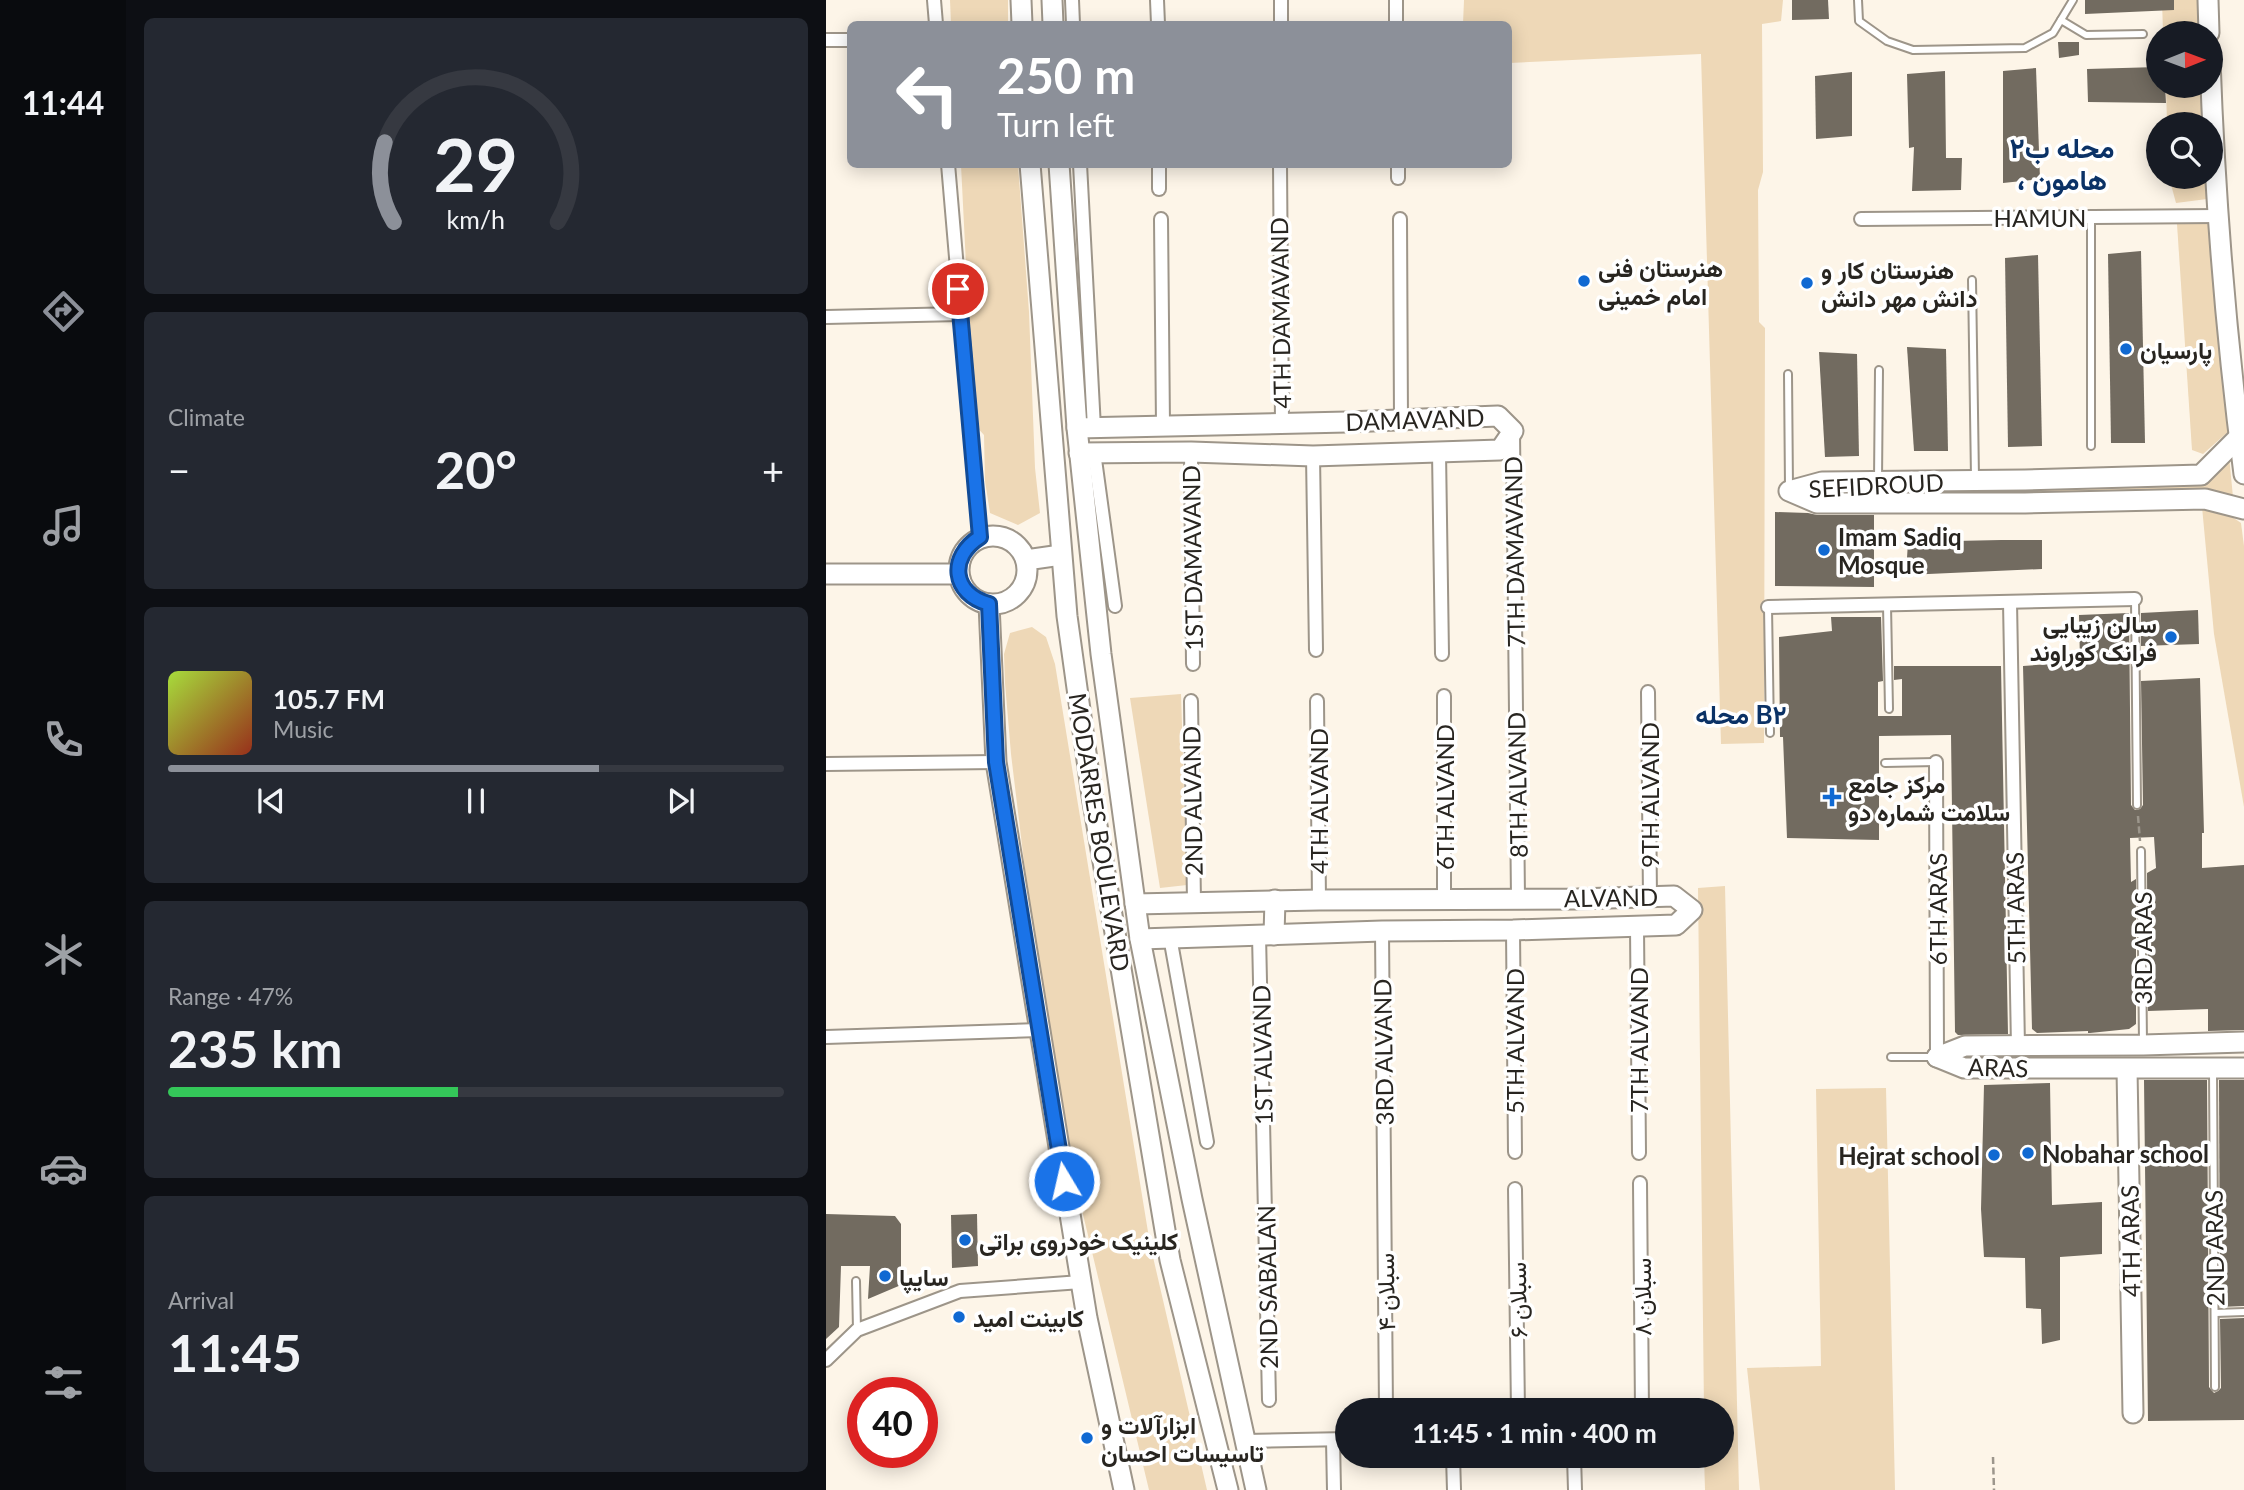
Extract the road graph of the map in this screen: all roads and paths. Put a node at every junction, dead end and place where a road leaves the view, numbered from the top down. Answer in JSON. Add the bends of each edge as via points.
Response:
{"nodes":[{"id":1,"x":934,"y":0,"type":"edge"},
{"id":2,"x":1021,"y":0,"type":"edge"},
{"id":3,"x":1052,"y":0,"type":"edge"},
{"id":4,"x":1072,"y":0,"type":"edge"},
{"id":5,"x":1157,"y":0,"type":"edge"},
{"id":6,"x":1281,"y":0,"type":"edge"},
{"id":7,"x":1396,"y":0,"type":"edge"},
{"id":8,"x":1858,"y":0,"type":"edge"},
{"id":9,"x":2073,"y":0,"type":"edge"},
{"id":10,"x":2208,"y":0,"type":"edge"},
{"id":11,"x":2061,"y":20,"type":"junction"},
{"id":12,"x":936,"y":21,"type":"edge"},
{"id":13,"x":1022,"y":21,"type":"edge"},
{"id":14,"x":1053,"y":21,"type":"edge"},
{"id":15,"x":1073,"y":21,"type":"edge"},
{"id":16,"x":1157,"y":21,"type":"edge"},
{"id":17,"x":1281,"y":21,"type":"edge"},
{"id":18,"x":1396,"y":21,"type":"edge"},
{"id":19,"x":2209,"y":21,"type":"edge"},
{"id":20,"x":2143,"y":34,"type":"dead end"},
{"id":21,"x":826,"y":40,"type":"edge"},
{"id":22,"x":847,"y":40,"type":"edge"},
{"id":23,"x":2212,"y":98,"type":"edge"},
{"id":24,"x":948,"y":168,"type":"edge"},
{"id":25,"x":1030,"y":168,"type":"edge"},
{"id":26,"x":1059,"y":168,"type":"edge"},
{"id":27,"x":1080,"y":168,"type":"edge"},
{"id":28,"x":1159,"y":168,"type":"edge"},
{"id":29,"x":1280,"y":168,"type":"edge"},
{"id":30,"x":1159,"y":189,"type":"dead end"},
{"id":31,"x":1061,"y":200,"type":"junction"},
{"id":32,"x":1033,"y":203,"type":"junction"},
{"id":33,"x":2218,"y":216,"type":"junction"},
{"id":34,"x":2091,"y":217,"type":"junction"},
{"id":35,"x":1161,"y":219,"type":"dead end"},
{"id":36,"x":1400,"y":219,"type":"dead end"},
{"id":37,"x":1861,"y":219,"type":"dead end"},
{"id":38,"x":1972,"y":280,"type":"dead end"},
{"id":39,"x":961,"y":314,"type":"junction"},
{"id":40,"x":826,"y":317,"type":"edge"},
{"id":41,"x":1879,"y":370,"type":"dead end"},
{"id":42,"x":1788,"y":374,"type":"dead end"},
{"id":43,"x":1401,"y":419,"type":"junction"},
{"id":44,"x":1347,"y":422,"type":"junction"},
{"id":45,"x":1282,"y":423,"type":"junction"},
{"id":46,"x":1228,"y":424,"type":"junction"},
{"id":47,"x":1163,"y":425,"type":"junction"},
{"id":48,"x":1085,"y":428,"type":"junction"},
{"id":49,"x":1513,"y":432,"type":"junction"},
{"id":50,"x":2239,"y":437,"type":"junction"},
{"id":51,"x":2091,"y":446,"type":"dead end"},
{"id":52,"x":1191,"y":452,"type":"junction"},
{"id":53,"x":1439,"y":452,"type":"junction"},
{"id":54,"x":1087,"y":453,"type":"junction"},
{"id":55,"x":1227,"y":453,"type":"junction"},
{"id":56,"x":1347,"y":454,"type":"junction"},
{"id":57,"x":1312,"y":456,"type":"junction"},
{"id":58,"x":2244,"y":474,"type":"edge"},
{"id":59,"x":1975,"y":480,"type":"junction"},
{"id":60,"x":2025,"y":480,"type":"junction"},
{"id":61,"x":1829,"y":482,"type":"junction"},
{"id":62,"x":1878,"y":482,"type":"junction"},
{"id":63,"x":1789,"y":491,"type":"junction"},
{"id":64,"x":1828,"y":503,"type":"junction"},
{"id":65,"x":2025,"y":503,"type":"junction"},
{"id":66,"x":2244,"y":509,"type":"edge"},
{"id":67,"x":980,"y":537,"type":"junction"},
{"id":68,"x":1062,"y":555,"type":"junction"},
{"id":69,"x":1026,"y":560,"type":"junction"},
{"id":70,"x":826,"y":574,"type":"edge"},
{"id":71,"x":958,"y":574,"type":"junction"},
{"id":72,"x":2135,"y":599,"type":"joint"},
{"id":73,"x":2010,"y":601,"type":"junction"},
{"id":74,"x":989,"y":604,"type":"junction"},
{"id":75,"x":1887,"y":605,"type":"junction"},
{"id":76,"x":1115,"y":606,"type":"dead end"},
{"id":77,"x":1768,"y":607,"type":"joint"},
{"id":78,"x":1316,"y":650,"type":"dead end"},
{"id":79,"x":1442,"y":653,"type":"dead end"},
{"id":80,"x":1193,"y":664,"type":"dead end"},
{"id":81,"x":1515,"y":671,"type":"joint"},
{"id":82,"x":1648,"y":692,"type":"dead end"},
{"id":83,"x":1444,"y":696,"type":"dead end"},
{"id":84,"x":1191,"y":701,"type":"dead end"},
{"id":85,"x":1317,"y":701,"type":"dead end"},
{"id":86,"x":1889,"y":709,"type":"dead end"},
{"id":87,"x":1770,"y":733,"type":"dead end"},
{"id":88,"x":996,"y":762,"type":"junction"},
{"id":89,"x":1936,"y":762,"type":"joint"},
{"id":90,"x":1885,"y":763,"type":"dead end"},
{"id":91,"x":826,"y":764,"type":"edge"},
{"id":92,"x":2137,"y":805,"type":"joint"},
{"id":93,"x":2141,"y":851,"type":"joint"},
{"id":94,"x":1650,"y":897,"type":"junction"},
{"id":95,"x":1492,"y":898,"type":"junction"},
{"id":96,"x":1518,"y":898,"type":"junction"},
{"id":97,"x":1444,"y":899,"type":"junction"},
{"id":98,"x":1577,"y":899,"type":"junction"},
{"id":99,"x":1275,"y":900,"type":"junction"},
{"id":100,"x":1319,"y":900,"type":"junction"},
{"id":101,"x":1381,"y":900,"type":"junction"},
{"id":102,"x":1169,"y":902,"type":"junction"},
{"id":103,"x":1194,"y":902,"type":"junction"},
{"id":104,"x":1135,"y":904,"type":"junction"},
{"id":105,"x":1637,"y":927,"type":"junction"},
{"id":106,"x":1577,"y":928,"type":"junction"},
{"id":107,"x":1492,"y":930,"type":"junction"},
{"id":108,"x":1513,"y":930,"type":"junction"},
{"id":109,"x":1382,"y":931,"type":"junction"},
{"id":110,"x":1267,"y":935,"type":"junction"},
{"id":111,"x":1170,"y":937,"type":"junction"},
{"id":112,"x":1140,"y":939,"type":"junction"},
{"id":113,"x":1039,"y":1030,"type":"junction"},
{"id":114,"x":826,"y":1037,"type":"edge"},
{"id":115,"x":2244,"y":1042,"type":"edge"},
{"id":116,"x":2143,"y":1045,"type":"junction"},
{"id":117,"x":2179,"y":1045,"type":"junction"},
{"id":118,"x":2084,"y":1046,"type":"junction"},
{"id":119,"x":2018,"y":1047,"type":"junction"},
{"id":120,"x":1937,"y":1056,"type":"junction"},
{"id":121,"x":1891,"y":1057,"type":"dead end"},
{"id":122,"x":2180,"y":1068,"type":"junction"},
{"id":123,"x":2213,"y":1068,"type":"junction"},
{"id":124,"x":2244,"y":1068,"type":"edge"},
{"id":125,"x":2083,"y":1069,"type":"junction"},
{"id":126,"x":2127,"y":1069,"type":"junction"},
{"id":127,"x":1207,"y":1142,"type":"dead end"},
{"id":128,"x":1515,"y":1152,"type":"dead end"},
{"id":129,"x":1639,"y":1153,"type":"dead end"},
{"id":130,"x":1384,"y":1174,"type":"joint"},
{"id":131,"x":1265,"y":1175,"type":"joint"},
{"id":132,"x":1640,"y":1183,"type":"dead end"},
{"id":133,"x":1515,"y":1189,"type":"dead end"},
{"id":134,"x":1192,"y":1199,"type":"junction"},
{"id":135,"x":1161,"y":1205,"type":"junction"},
{"id":136,"x":856,"y":1280,"type":"dead end"},
{"id":137,"x":1081,"y":1282,"type":"junction"},
{"id":138,"x":2215,"y":1312,"type":"junction"},
{"id":139,"x":2244,"y":1312,"type":"edge"},
{"id":140,"x":857,"y":1330,"type":"junction"},
{"id":141,"x":826,"y":1360,"type":"edge"},
{"id":142,"x":2215,"y":1387,"type":"dead end"},
{"id":143,"x":1387,"y":1398,"type":"edge"},
{"id":144,"x":1518,"y":1398,"type":"edge"},
{"id":145,"x":1642,"y":1398,"type":"edge"},
{"id":146,"x":1269,"y":1400,"type":"dead end"},
{"id":147,"x":2133,"y":1413,"type":"dead end"},
{"id":148,"x":1333,"y":1440,"type":"joint"},
{"id":149,"x":1245,"y":1441,"type":"junction"},
{"id":150,"x":1993,"y":1457,"type":"dead end"},
{"id":151,"x":1453,"y":1468,"type":"edge"},
{"id":152,"x":1574,"y":1468,"type":"edge"},
{"id":153,"x":1124,"y":1490,"type":"edge"},
{"id":154,"x":1228,"y":1490,"type":"edge"},
{"id":155,"x":1256,"y":1490,"type":"edge"},
{"id":156,"x":1334,"y":1490,"type":"edge"},
{"id":157,"x":1454,"y":1490,"type":"edge"},
{"id":158,"x":1575,"y":1490,"type":"edge"},
{"id":159,"x":1994,"y":1490,"type":"edge"}],
"edges":[{"from":1,"to":12,"type":"street"},
{"from":2,"to":13,"type":"street"},
{"from":3,"to":14,"type":"street"},
{"from":4,"to":15,"type":"street"},
{"from":5,"to":16,"type":"street"},
{"from":6,"to":17,"type":"street"},
{"from":7,"to":18,"type":"street"},
{"from":8,"to":11,"type":"lane","via":[[1859,21],[1887,41],[1913,50],[2025,48],[2053,33]]},
{"from":9,"to":11,"type":"lane"},
{"from":10,"to":19,"type":"street"},
{"from":11,"to":20,"type":"lane","via":[[2086,35]]},
{"from":21,"to":22,"type":"street"},
{"from":23,"to":33,"type":"street"},
{"from":24,"to":39,"type":"street"},
{"from":25,"to":32,"type":"street","name":"MODARRES BOULEVARD"},
{"from":26,"to":31,"type":"street","name":"MODARRES BOULEVARD"},
{"from":27,"to":48,"type":"street"},
{"from":28,"to":30,"type":"street"},
{"from":29,"to":45,"type":"street","name":"4TH DAMAVAND"},
{"from":31,"to":32,"type":"street"},
{"from":31,"to":48,"type":"street","name":"MODARRES BOULEVARD"},
{"from":32,"to":68,"type":"street","name":"MODARRES BOULEVARD"},
{"from":33,"to":34,"type":"street","name":"HAMUN"},
{"from":33,"to":50,"type":"street"},
{"from":34,"to":37,"type":"street","name":"HAMUN"},
{"from":34,"to":51,"type":"lane"},
{"from":35,"to":47,"type":"street"},
{"from":36,"to":43,"type":"street"},
{"from":38,"to":59,"type":"lane"},
{"from":39,"to":40,"type":"street"},
{"from":39,"to":67,"type":"street"},
{"from":41,"to":62,"type":"lane"},
{"from":42,"to":63,"type":"lane"},
{"from":43,"to":44,"type":"street","name":"DAMAVAND"},
{"from":43,"to":49,"type":"street","name":"DAMAVAND","via":[[1498,416]]},
{"from":44,"to":45,"type":"street","name":"DAMAVAND"},
{"from":44,"to":56,"type":"street"},
{"from":45,"to":46,"type":"street","name":"DAMAVAND"},
{"from":46,"to":47,"type":"street","name":"DAMAVAND"},
{"from":46,"to":55,"type":"street"},
{"from":47,"to":48,"type":"street","name":"DAMAVAND"},
{"from":48,"to":54,"type":"street","name":"MODARRES BOULEVARD"},
{"from":49,"to":53,"type":"street","name":"DAMAVAND","via":[[1500,450]]},
{"from":49,"to":81,"type":"street","name":"7TH DAMAVAND"},
{"from":50,"to":58,"type":"street"},
{"from":50,"to":60,"type":"street","name":"SEFIDROUD","via":[[2201,475]]},
{"from":52,"to":54,"type":"street","name":"DAMAVAND"},
{"from":52,"to":55,"type":"street","name":"DAMAVAND"},
{"from":52,"to":80,"type":"street","name":"1ST DAMAVAND"},
{"from":53,"to":56,"type":"street","name":"DAMAVAND"},
{"from":53,"to":79,"type":"street"},
{"from":54,"to":76,"type":"street"},
{"from":54,"to":104,"type":"street","name":"MODARRES BOULEVARD","via":[[1101,654]]},
{"from":55,"to":57,"type":"street","name":"DAMAVAND"},
{"from":56,"to":57,"type":"street","name":"DAMAVAND"},
{"from":57,"to":78,"type":"street"},
{"from":59,"to":60,"type":"street","name":"SEFIDROUD"},
{"from":59,"to":62,"type":"street","name":"SEFIDROUD"},
{"from":60,"to":65,"type":"street"},
{"from":61,"to":62,"type":"street","name":"SEFIDROUD"},
{"from":61,"to":63,"type":"street","name":"SEFIDROUD"},
{"from":61,"to":64,"type":"street"},
{"from":63,"to":64,"type":"street","name":"SEFIDROUD"},
{"from":64,"to":65,"type":"street","name":"SEFIDROUD"},
{"from":65,"to":66,"type":"street","name":"SEFIDROUD","via":[[2205,499]]},
{"from":67,"to":69,"type":"street","via":[[1013,541]]},
{"from":67,"to":71,"type":"street","via":[[963,552]]},
{"from":68,"to":69,"type":"street"},
{"from":68,"to":135,"type":"street","name":"MODARRES BOULEVARD","via":[[1092,796]]},
{"from":69,"to":74,"type":"street","via":[[1025,582],[1019,592],[1000,604]]},
{"from":70,"to":71,"type":"street"},
{"from":71,"to":74,"type":"street","via":[[968,595]]},
{"from":72,"to":73,"type":"street"},
{"from":72,"to":92,"type":"lane"},
{"from":73,"to":75,"type":"street"},
{"from":73,"to":119,"type":"street","name":"5TH ARAS"},
{"from":74,"to":88,"type":"street"},
{"from":75,"to":77,"type":"street"},
{"from":75,"to":86,"type":"lane"},
{"from":77,"to":87,"type":"lane"},
{"from":81,"to":96,"type":"street","name":"8TH ALVAND"},
{"from":82,"to":94,"type":"street","name":"9TH ALVAND"},
{"from":83,"to":97,"type":"street","name":"6TH ALVAND"},
{"from":84,"to":103,"type":"street","name":"2ND ALVAND"},
{"from":85,"to":100,"type":"street","name":"4TH ALVAND"},
{"from":88,"to":91,"type":"street"},
{"from":88,"to":113,"type":"street"},
{"from":89,"to":90,"type":"lane"},
{"from":89,"to":120,"type":"street","name":"6TH ARAS"},
{"from":92,"to":93,"type":"path"},
{"from":93,"to":116,"type":"lane","name":"3RD ARAS"},
{"from":94,"to":98,"type":"street","name":"ALVAND"},
{"from":94,"to":105,"type":"street","name":"ALVAND","via":[[1674,896],[1692,910],[1676,925]]},
{"from":95,"to":96,"type":"street","name":"ALVAND"},
{"from":95,"to":97,"type":"street","name":"ALVAND"},
{"from":95,"to":107,"type":"street"},
{"from":96,"to":98,"type":"street","name":"ALVAND"},
{"from":97,"to":101,"type":"street","name":"ALVAND"},
{"from":98,"to":106,"type":"street"},
{"from":99,"to":100,"type":"street","name":"ALVAND"},
{"from":99,"to":103,"type":"street","name":"ALVAND"},
{"from":99,"to":110,"type":"street"},
{"from":100,"to":101,"type":"street","name":"ALVAND"},
{"from":101,"to":109,"type":"street"},
{"from":102,"to":103,"type":"street","name":"ALVAND"},
{"from":102,"to":104,"type":"street","name":"ALVAND"},
{"from":102,"to":111,"type":"street","via":[[1158,913],[1159,927]]},
{"from":104,"to":112,"type":"street","name":"MODARRES BOULEVARD"},
{"from":105,"to":106,"type":"street","name":"ALVAND"},
{"from":105,"to":129,"type":"street","name":"7TH ALVAND"},
{"from":106,"to":108,"type":"street","name":"ALVAND"},
{"from":107,"to":108,"type":"street","name":"ALVAND"},
{"from":107,"to":109,"type":"street","name":"ALVAND"},
{"from":108,"to":128,"type":"street","name":"5TH ALVAND"},
{"from":109,"to":110,"type":"street","name":"ALVAND"},
{"from":109,"to":130,"type":"street","name":"3RD ALVAND"},
{"from":110,"to":111,"type":"street","name":"ALVAND"},
{"from":110,"to":131,"type":"street","name":"1ST ALVAND"},
{"from":111,"to":112,"type":"street","name":"ALVAND"},
{"from":111,"to":127,"type":"street"},
{"from":112,"to":134,"type":"street","name":"MODARRES BOULEVARD"},
{"from":113,"to":114,"type":"street"},
{"from":113,"to":137,"type":"street"},
{"from":115,"to":117,"type":"street","name":"ARAS"},
{"from":116,"to":117,"type":"street","name":"ARAS"},
{"from":116,"to":118,"type":"street","name":"ARAS"},
{"from":117,"to":122,"type":"street"},
{"from":118,"to":119,"type":"street","name":"ARAS"},
{"from":118,"to":125,"type":"street"},
{"from":119,"to":120,"type":"street","name":"ARAS","via":[[1965,1046]]},
{"from":120,"to":121,"type":"lane"},
{"from":120,"to":125,"type":"street","name":"ARAS","via":[[1964,1068]]},
{"from":122,"to":123,"type":"street","name":"ARAS"},
{"from":122,"to":126,"type":"street","name":"ARAS"},
{"from":123,"to":124,"type":"street","name":"ARAS"},
{"from":123,"to":138,"type":"lane","name":"2ND ARAS"},
{"from":125,"to":126,"type":"street","name":"ARAS"},
{"from":126,"to":147,"type":"street","name":"4TH ARAS"},
{"from":130,"to":143,"type":"street","name":"سبلان ۴"},
{"from":131,"to":146,"type":"street","name":"2ND SABALAN"},
{"from":132,"to":145,"type":"street","name":"سبلان ۸"},
{"from":133,"to":144,"type":"street","name":"سبلان ۶"},
{"from":134,"to":135,"type":"street"},
{"from":134,"to":149,"type":"street","name":"MODARRES BOULEVARD"},
{"from":135,"to":154,"type":"street","name":"MODARRES BOULEVARD","via":[[1170,1260]]},
{"from":136,"to":140,"type":"lane"},
{"from":137,"to":140,"type":"street","via":[[960,1291]]},
{"from":137,"to":153,"type":"street"},
{"from":138,"to":139,"type":"lane"},
{"from":138,"to":142,"type":"lane","name":"2ND ARAS"},
{"from":140,"to":141,"type":"street"},
{"from":148,"to":149,"type":"street"},
{"from":148,"to":156,"type":"street"},
{"from":149,"to":155,"type":"street","name":"MODARRES BOULEVARD"},
{"from":150,"to":159,"type":"path"},
{"from":151,"to":157,"type":"street"},
{"from":152,"to":158,"type":"street"}]}
